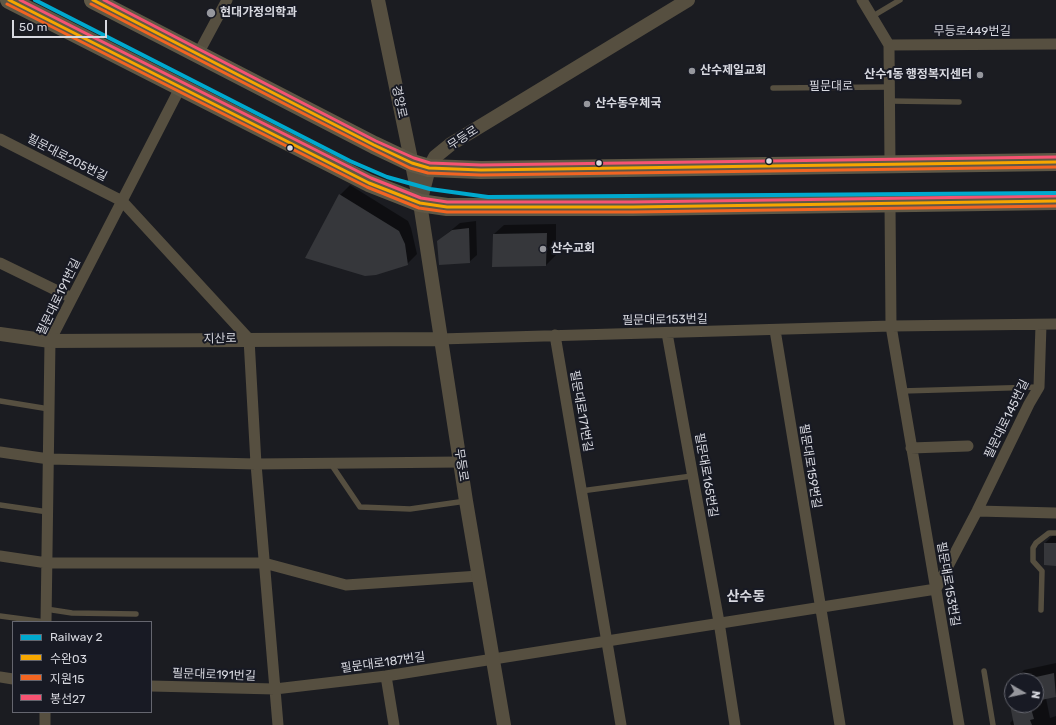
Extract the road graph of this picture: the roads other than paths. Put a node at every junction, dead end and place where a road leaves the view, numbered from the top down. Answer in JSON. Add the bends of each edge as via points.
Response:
{"nodes":[{"id":1,"x":9,"y":0,"type":"edge"},
{"id":2,"x":93,"y":0,"type":"edge"},
{"id":3,"x":227,"y":0,"type":"edge"},
{"id":4,"x":378,"y":0,"type":"edge"},
{"id":5,"x":688,"y":0,"type":"edge"},
{"id":6,"x":862,"y":0,"type":"edge"},
{"id":7,"x":900,"y":0,"type":"edge"},
{"id":8,"x":873,"y":16,"type":"junction"},
{"id":9,"x":1056,"y":44,"type":"edge"},
{"id":10,"x":889,"y":45,"type":"junction"},
{"id":11,"x":198,"y":54,"type":"junction"},
{"id":12,"x":889,"y":87,"type":"junction"},
{"id":13,"x":180,"y":88,"type":"junction"},
{"id":14,"x":773,"y":88,"type":"dead end"},
{"id":15,"x":890,"y":101,"type":"junction"},
{"id":16,"x":959,"y":102,"type":"dead end"},
{"id":17,"x":0,"y":139,"type":"edge"},
{"id":18,"x":1056,"y":162,"type":"edge"},
{"id":19,"x":412,"y":163,"type":"junction"},
{"id":20,"x":890,"y":165,"type":"junction"},
{"id":21,"x":429,"y":168,"type":"junction"},
{"id":22,"x":122,"y":201,"type":"junction"},
{"id":23,"x":1056,"y":201,"type":"edge"},
{"id":24,"x":420,"y":203,"type":"junction"},
{"id":25,"x":890,"y":204,"type":"junction"},
{"id":26,"x":0,"y":263,"type":"edge"},
{"id":27,"x":72,"y":298,"type":"junction"},
{"id":28,"x":1056,"y":324,"type":"edge"},
{"id":29,"x":1041,"y":325,"type":"junction"},
{"id":30,"x":891,"y":326,"type":"junction"},
{"id":31,"x":775,"y":330,"type":"junction"},
{"id":32,"x":667,"y":333,"type":"junction"},
{"id":33,"x":0,"y":334,"type":"edge"},
{"id":34,"x":555,"y":335,"type":"junction"},
{"id":35,"x":249,"y":339,"type":"junction"},
{"id":36,"x":440,"y":339,"type":"junction"},
{"id":37,"x":50,"y":341,"type":"junction"},
{"id":38,"x":1039,"y":387,"type":"junction"},
{"id":39,"x":901,"y":391,"type":"junction"},
{"id":40,"x":0,"y":401,"type":"edge"},
{"id":41,"x":50,"y":409,"type":"junction"},
{"id":42,"x":968,"y":446,"type":"dead end"},
{"id":43,"x":911,"y":448,"type":"junction"},
{"id":44,"x":0,"y":452,"type":"edge"},
{"id":45,"x":49,"y":459,"type":"junction"},
{"id":46,"x":460,"y":462,"type":"junction"},
{"id":47,"x":256,"y":464,"type":"junction"},
{"id":48,"x":330,"y":464,"type":"junction"},
{"id":49,"x":692,"y":476,"type":"junction"},
{"id":50,"x":581,"y":491,"type":"junction"},
{"id":51,"x":466,"y":501,"type":"junction"},
{"id":52,"x":0,"y":505,"type":"edge"},
{"id":53,"x":977,"y":511,"type":"junction"},
{"id":54,"x":48,"y":512,"type":"junction"},
{"id":55,"x":1056,"y":513,"type":"edge"},
{"id":56,"x":1056,"y":532,"type":"edge"},
{"id":57,"x":0,"y":556,"type":"edge"},
{"id":58,"x":47,"y":563,"type":"junction"},
{"id":59,"x":264,"y":563,"type":"junction"},
{"id":60,"x":479,"y":576,"type":"junction"},
{"id":61,"x":936,"y":589,"type":"junction"},
{"id":62,"x":819,"y":607,"type":"junction"},
{"id":63,"x":46,"y":609,"type":"junction"},
{"id":64,"x":1041,"y":610,"type":"dead end"},
{"id":65,"x":136,"y":614,"type":"dead end"},
{"id":66,"x":0,"y":616,"type":"edge"},
{"id":67,"x":38,"y":621,"type":"edge"},
{"id":68,"x":46,"y":621,"type":"edge"},
{"id":69,"x":719,"y":622,"type":"junction"},
{"id":70,"x":608,"y":640,"type":"junction"},
{"id":71,"x":493,"y":660,"type":"junction"},
{"id":72,"x":984,"y":671,"type":"dead end"},
{"id":73,"x":386,"y":676,"type":"junction"},
{"id":74,"x":152,"y":686,"type":"edge"},
{"id":75,"x":275,"y":690,"type":"junction"},
{"id":76,"x":45,"y":713,"type":"edge"},
{"id":77,"x":45,"y":725,"type":"edge"},
{"id":78,"x":278,"y":725,"type":"edge"},
{"id":79,"x":394,"y":725,"type":"edge"},
{"id":80,"x":504,"y":725,"type":"edge"},
{"id":81,"x":621,"y":725,"type":"edge"},
{"id":82,"x":735,"y":725,"type":"edge"},
{"id":83,"x":840,"y":725,"type":"edge"},
{"id":84,"x":959,"y":725,"type":"edge"},
{"id":85,"x":993,"y":725,"type":"edge"}],
"edges":[{"from":1,"to":13,"type":"main road"},
{"from":2,"to":11,"type":"main road"},
{"from":3,"to":11,"type":"street"},
{"from":4,"to":19,"type":"street","name":"경양로"},
{"from":5,"to":21,"type":"street","name":"무등로","via":[[451,144],[435,157]]},
{"from":6,"to":8,"type":"street"},
{"from":7,"to":8,"type":"lane"},
{"from":8,"to":10,"type":"street"},
{"from":9,"to":10,"type":"street","name":"무등로449번길"},
{"from":10,"to":12,"type":"street"},
{"from":11,"to":19,"type":"main road"},
{"from":12,"to":14,"type":"lane","name":"필문대로"},
{"from":12,"to":15,"type":"street"},
{"from":13,"to":22,"type":"street","name":"필문대로191번길"},
{"from":13,"to":24,"type":"main road","via":[[369,183]]},
{"from":15,"to":16,"type":"lane"},
{"from":15,"to":20,"type":"street"},
{"from":17,"to":22,"type":"street","name":"필문대로205번길"},
{"from":18,"to":20,"type":"main road"},
{"from":19,"to":21,"type":"main road"},
{"from":19,"to":24,"type":"street","name":"경양로"},
{"from":20,"to":21,"type":"main road","via":[[481,170]]},
{"from":21,"to":24,"type":"street","name":"무등로"},
{"from":22,"to":27,"type":"street","name":"필문대로191번길"},
{"from":22,"to":35,"type":"street"},
{"from":23,"to":25,"type":"main road"},
{"from":24,"to":25,"type":"main road","via":[[474,208]]},
{"from":24,"to":36,"type":"street","name":"무등로"},
{"from":25,"to":30,"type":"street","name":"필문대로153번길"},
{"from":26,"to":27,"type":"street"},
{"from":27,"to":37,"type":"street","name":"필문대로191번길"},
{"from":28,"to":29,"type":"street"},
{"from":29,"to":30,"type":"street","name":"필문대로153번길"},
{"from":29,"to":38,"type":"street","name":"필문대로145번길"},
{"from":30,"to":31,"type":"street","name":"필문대로153번길"},
{"from":30,"to":39,"type":"street","name":"필문대로153번길"},
{"from":31,"to":32,"type":"street","name":"필문대로153번길"},
{"from":31,"to":62,"type":"street","name":"필문대로159번길"},
{"from":32,"to":34,"type":"street","name":"필문대로153번길"},
{"from":32,"to":49,"type":"street","name":"필문대로165번길"},
{"from":33,"to":37,"type":"street","name":"지산로"},
{"from":34,"to":36,"type":"street","name":"필문대로153번길"},
{"from":34,"to":50,"type":"street","name":"필문대로171번길"},
{"from":35,"to":36,"type":"street","name":"지산로"},
{"from":35,"to":37,"type":"street","name":"지산로"},
{"from":35,"to":47,"type":"street"},
{"from":36,"to":46,"type":"street","name":"무등로"},
{"from":37,"to":41,"type":"street","name":"필문대로191번길"},
{"from":38,"to":39,"type":"lane"},
{"from":38,"to":53,"type":"street","name":"필문대로145번길"},
{"from":39,"to":43,"type":"street","name":"필문대로153번길"},
{"from":40,"to":41,"type":"lane"},
{"from":41,"to":45,"type":"street","name":"필문대로191번길"},
{"from":42,"to":43,"type":"street"},
{"from":43,"to":61,"type":"street","name":"필문대로153번길"},
{"from":44,"to":45,"type":"street"},
{"from":45,"to":47,"type":"street"},
{"from":45,"to":54,"type":"street","name":"필문대로191번길"},
{"from":46,"to":48,"type":"street"},
{"from":46,"to":51,"type":"street","name":"무등로"},
{"from":47,"to":48,"type":"street"},
{"from":47,"to":59,"type":"street"},
{"from":48,"to":51,"type":"lane","via":[[360,507],[410,509]]},
{"from":49,"to":50,"type":"lane"},
{"from":49,"to":69,"type":"street","name":"필문대로165번길"},
{"from":50,"to":70,"type":"street","name":"필문대로171번길"},
{"from":51,"to":60,"type":"street","name":"무등로"},
{"from":52,"to":54,"type":"lane"},
{"from":53,"to":55,"type":"street"},
{"from":53,"to":61,"type":"street","name":"필문대로145번길"},
{"from":54,"to":58,"type":"street","name":"필문대로191번길"},
{"from":56,"to":64,"type":"lane","via":[[1050,533],[1033,548],[1033,561],[1042,571]]},
{"from":57,"to":58,"type":"street"},
{"from":58,"to":59,"type":"street"},
{"from":58,"to":63,"type":"street","name":"필문대로191번길"},
{"from":59,"to":60,"type":"street","via":[[346,585]]},
{"from":59,"to":75,"type":"street"},
{"from":60,"to":71,"type":"street","name":"무등로"},
{"from":61,"to":62,"type":"street"},
{"from":61,"to":84,"type":"street","name":"필문대로153번길"},
{"from":62,"to":69,"type":"street"},
{"from":62,"to":83,"type":"street","name":"필문대로159번길"},
{"from":63,"to":65,"type":"lane","via":[[72,613]]},
{"from":63,"to":68,"type":"street","name":"필문대로191번길"},
{"from":66,"to":67,"type":"lane"},
{"from":69,"to":70,"type":"street"},
{"from":69,"to":82,"type":"street","name":"필문대로165번길"},
{"from":70,"to":71,"type":"street"},
{"from":70,"to":81,"type":"street","name":"필문대로171번길"},
{"from":71,"to":73,"type":"street","name":"필문대로187번길"},
{"from":71,"to":80,"type":"street","name":"무등로"},
{"from":72,"to":85,"type":"lane"},
{"from":73,"to":75,"type":"street","name":"필문대로187번길"},
{"from":73,"to":79,"type":"street"},
{"from":74,"to":75,"type":"street","name":"필문대로191번길"},
{"from":75,"to":78,"type":"street"},
{"from":76,"to":77,"type":"street"}]}
